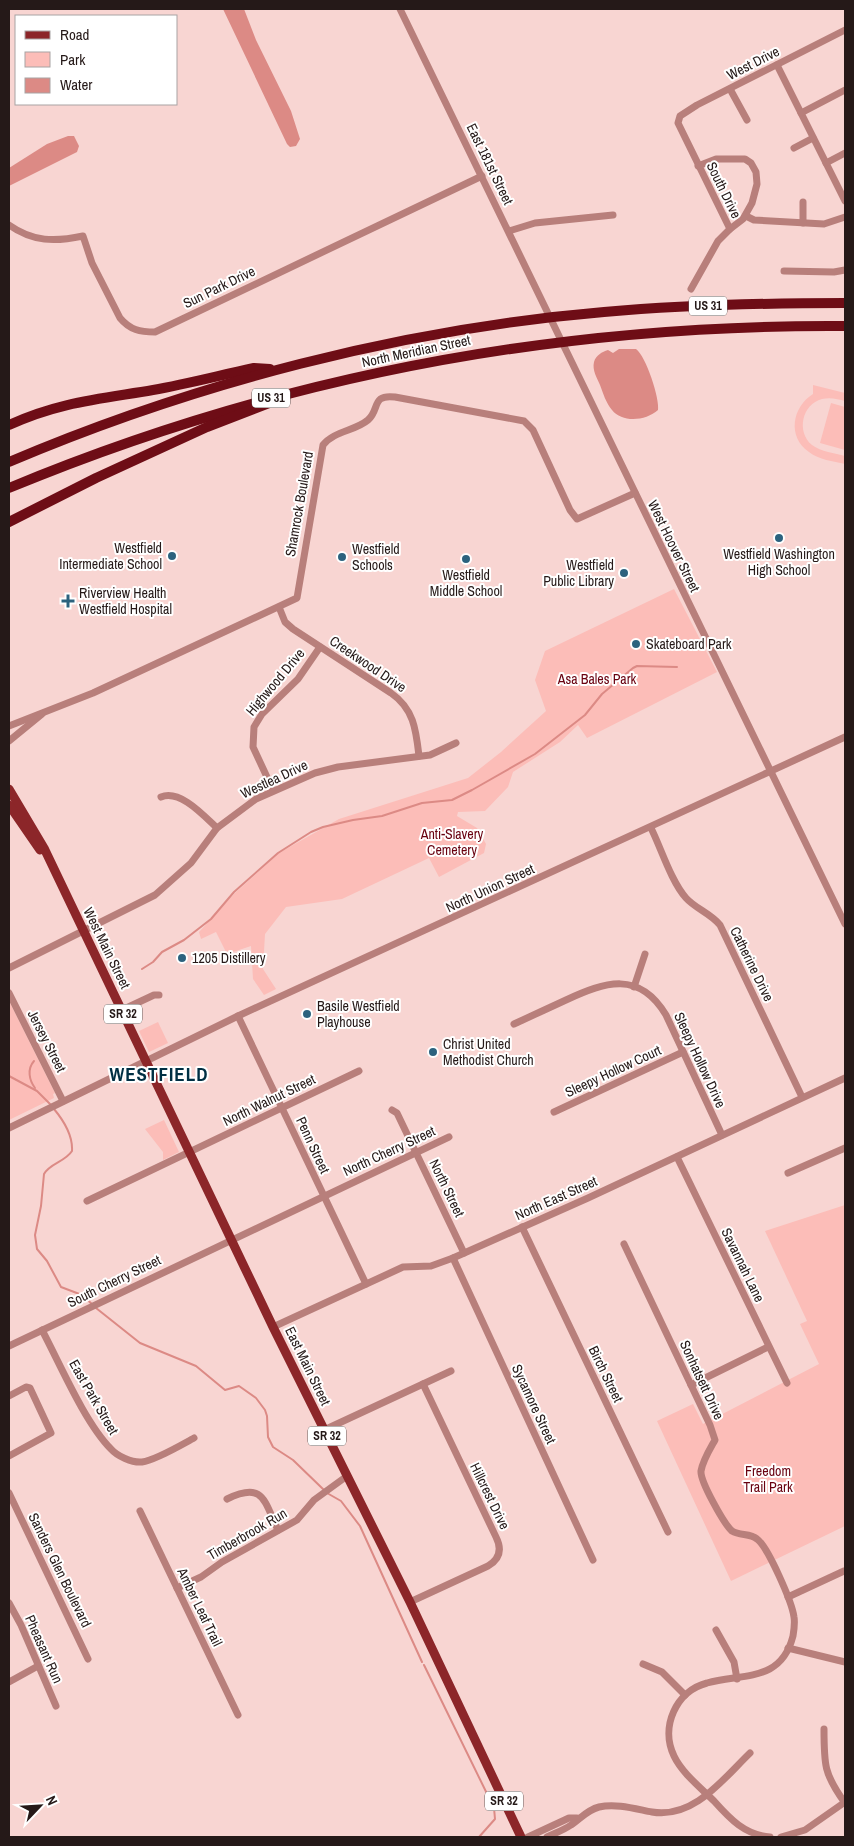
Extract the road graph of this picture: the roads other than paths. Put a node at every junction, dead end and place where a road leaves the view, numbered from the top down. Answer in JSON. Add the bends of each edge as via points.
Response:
{"nodes":[{"id":1,"x":400,"y":9,"type":"edge"},
{"id":2,"x":845,"y":30,"type":"edge"},
{"id":3,"x":777,"y":65,"type":"junction"},
{"id":4,"x":730,"y":89,"type":"junction"},
{"id":5,"x":845,"y":90,"type":"edge"},
{"id":6,"x":801,"y":113,"type":"junction"},
{"id":7,"x":747,"y":120,"type":"dead end"},
{"id":8,"x":678,"y":124,"type":"joint"},
{"id":9,"x":813,"y":138,"type":"junction"},
{"id":10,"x":794,"y":148,"type":"dead end"},
{"id":11,"x":845,"y":153,"type":"edge"},
{"id":12,"x":826,"y":163,"type":"junction"},
{"id":13,"x":698,"y":166,"type":"junction"},
{"id":14,"x":482,"y":176,"type":"junction"},
{"id":15,"x":804,"y":202,"type":"dead end"},
{"id":16,"x":845,"y":202,"type":"edge"},
{"id":17,"x":613,"y":216,"type":"dead end"},
{"id":18,"x":746,"y":216,"type":"junction"},
{"id":19,"x":845,"y":216,"type":"edge"},
{"id":20,"x":803,"y":223,"type":"junction"},
{"id":21,"x":9,"y":225,"type":"edge"},
{"id":22,"x":730,"y":229,"type":"junction"},
{"id":23,"x":509,"y":231,"type":"junction"},
{"id":24,"x":784,"y":270,"type":"dead end"},
{"id":25,"x":845,"y":270,"type":"edge"},
{"id":26,"x":691,"y":289,"type":"dead end"},
{"id":27,"x":845,"y":303,"type":"edge"},
{"id":28,"x":845,"y":326,"type":"edge"},
{"id":29,"x":557,"y":331,"type":"joint"},
{"id":30,"x":276,"y":370,"type":"junction"},
{"id":31,"x":286,"y":394,"type":"junction"},
{"id":32,"x":9,"y":425,"type":"edge"},
{"id":33,"x":9,"y":462,"type":"edge"},
{"id":34,"x":9,"y":488,"type":"edge"},
{"id":35,"x":635,"y":493,"type":"junction"},
{"id":36,"x":9,"y":522,"type":"edge"},
{"id":37,"x":279,"y":607,"type":"junction"},
{"id":38,"x":320,"y":647,"type":"junction"},
{"id":39,"x":42,"y":714,"type":"junction"},
{"id":40,"x":9,"y":726,"type":"edge"},
{"id":41,"x":845,"y":737,"type":"edge"},
{"id":42,"x":9,"y":741,"type":"edge"},
{"id":43,"x":456,"y":743,"type":"dead end"},
{"id":44,"x":419,"y":756,"type":"junction"},
{"id":45,"x":772,"y":771,"type":"junction"},
{"id":46,"x":9,"y":788,"type":"edge"},
{"id":47,"x":273,"y":790,"type":"junction"},
{"id":48,"x":161,"y":797,"type":"dead end"},
{"id":49,"x":9,"y":805,"type":"edge"},
{"id":50,"x":217,"y":828,"type":"junction"},
{"id":51,"x":651,"y":828,"type":"junction"},
{"id":52,"x":57,"y":875,"type":"junction"},
{"id":53,"x":845,"y":924,"type":"edge"},
{"id":54,"x":84,"y":930,"type":"junction"},
{"id":55,"x":645,"y":954,"type":"dead end"},
{"id":56,"x":9,"y":968,"type":"edge"},
{"id":57,"x":634,"y":987,"type":"junction"},
{"id":58,"x":9,"y":993,"type":"edge"},
{"id":59,"x":159,"y":995,"type":"dead end"},
{"id":60,"x":122,"y":1010,"type":"junction"},
{"id":61,"x":238,"y":1016,"type":"junction"},
{"id":62,"x":514,"y":1024,"type":"dead end"},
{"id":63,"x":683,"y":1052,"type":"junction"},
{"id":64,"x":146,"y":1060,"type":"junction"},
{"id":65,"x":359,"y":1071,"type":"dead end"},
{"id":66,"x":845,"y":1078,"type":"edge"},
{"id":67,"x":802,"y":1097,"type":"junction"},
{"id":68,"x":60,"y":1102,"type":"junction"},
{"id":69,"x":282,"y":1108,"type":"junction"},
{"id":70,"x":392,"y":1110,"type":"dead end"},
{"id":71,"x":554,"y":1112,"type":"dead end"},
{"id":72,"x":9,"y":1128,"type":"edge"},
{"id":73,"x":722,"y":1135,"type":"junction"},
{"id":74,"x":449,"y":1137,"type":"dead end"},
{"id":75,"x":845,"y":1148,"type":"edge"},
{"id":76,"x":189,"y":1152,"type":"junction"},
{"id":77,"x":415,"y":1152,"type":"junction"},
{"id":78,"x":676,"y":1157,"type":"junction"},
{"id":79,"x":788,"y":1173,"type":"dead end"},
{"id":80,"x":323,"y":1195,"type":"junction"},
{"id":81,"x":86,"y":1201,"type":"dead end"},
{"id":82,"x":522,"y":1227,"type":"junction"},
{"id":83,"x":231,"y":1239,"type":"junction"},
{"id":84,"x":624,"y":1244,"type":"dead end"},
{"id":85,"x":464,"y":1253,"type":"junction"},
{"id":86,"x":453,"y":1258,"type":"junction"},
{"id":87,"x":366,"y":1284,"type":"junction"},
{"id":88,"x":273,"y":1328,"type":"junction"},
{"id":89,"x":42,"y":1330,"type":"junction"},
{"id":90,"x":9,"y":1346,"type":"edge"},
{"id":91,"x":768,"y":1347,"type":"junction"},
{"id":92,"x":451,"y":1371,"type":"dead end"},
{"id":93,"x":423,"y":1384,"type":"junction"},
{"id":94,"x":691,"y":1384,"type":"junction"},
{"id":95,"x":786,"y":1384,"type":"dead end"},
{"id":96,"x":9,"y":1396,"type":"edge"},
{"id":97,"x":324,"y":1430,"type":"junction"},
{"id":98,"x":194,"y":1438,"type":"dead end"},
{"id":99,"x":9,"y":1456,"type":"edge"},
{"id":100,"x":347,"y":1476,"type":"junction"},
{"id":101,"x":9,"y":1493,"type":"edge"},
{"id":102,"x":227,"y":1499,"type":"dead end"},
{"id":103,"x":140,"y":1511,"type":"dead end"},
{"id":104,"x":278,"y":1530,"type":"junction"},
{"id":105,"x":668,"y":1532,"type":"dead end"},
{"id":106,"x":593,"y":1560,"type":"dead end"},
{"id":107,"x":844,"y":1571,"type":"dead end"},
{"id":108,"x":177,"y":1588,"type":"junction"},
{"id":109,"x":788,"y":1597,"type":"junction"},
{"id":110,"x":410,"y":1602,"type":"junction"},
{"id":111,"x":9,"y":1603,"type":"edge"},
{"id":112,"x":716,"y":1630,"type":"dead end"},
{"id":113,"x":788,"y":1648,"type":"junction"},
{"id":114,"x":88,"y":1659,"type":"dead end"},
{"id":115,"x":845,"y":1662,"type":"edge"},
{"id":116,"x":643,"y":1664,"type":"dead end"},
{"id":117,"x":38,"y":1666,"type":"junction"},
{"id":118,"x":737,"y":1679,"type":"junction"},
{"id":119,"x":9,"y":1682,"type":"edge"},
{"id":120,"x":685,"y":1695,"type":"junction"},
{"id":121,"x":56,"y":1706,"type":"dead end"},
{"id":122,"x":238,"y":1715,"type":"dead end"},
{"id":123,"x":824,"y":1729,"type":"dead end"},
{"id":124,"x":750,"y":1753,"type":"dead end"},
{"id":125,"x":707,"y":1794,"type":"junction"},
{"id":126,"x":845,"y":1802,"type":"edge"},
{"id":127,"x":576,"y":1818,"type":"junction"},
{"id":128,"x":521,"y":1837,"type":"edge"},
{"id":129,"x":528,"y":1837,"type":"edge"},
{"id":130,"x":547,"y":1837,"type":"edge"},
{"id":131,"x":770,"y":1837,"type":"edge"},
{"id":132,"x":781,"y":1837,"type":"edge"}],
"edges":[{"from":1,"to":14,"type":"street","name":"East 181st Street"},
{"from":2,"to":3,"type":"street","name":"West Drive"},
{"from":3,"to":4,"type":"street","name":"West Drive"},
{"from":3,"to":6,"type":"street"},
{"from":4,"to":7,"type":"street"},
{"from":4,"to":8,"type":"street","name":"West Drive","via":[[686,111]]},
{"from":5,"to":6,"type":"street"},
{"from":6,"to":9,"type":"street"},
{"from":8,"to":13,"type":"street","name":"South Drive"},
{"from":9,"to":10,"type":"street"},
{"from":9,"to":12,"type":"street"},
{"from":11,"to":12,"type":"street"},
{"from":12,"to":16,"type":"street"},
{"from":13,"to":18,"type":"street","via":[[716,159],[733,158],[751,163],[757,184]]},
{"from":13,"to":22,"type":"street","name":"South Drive"},
{"from":14,"to":21,"type":"street","name":"Sun Park Drive","via":[[155,332],[134,330],[120,318],[92,263],[83,236],[60,241],[40,240]]},
{"from":14,"to":23,"type":"street","name":"East 181st Street"},
{"from":15,"to":20,"type":"street"},
{"from":17,"to":23,"type":"street","via":[[535,223]]},
{"from":18,"to":20,"type":"street","via":[[754,220]]},
{"from":18,"to":22,"type":"street"},
{"from":19,"to":20,"type":"street","via":[[829,224]]},
{"from":22,"to":26,"type":"street","name":"South Drive","via":[[712,250]]},
{"from":23,"to":29,"type":"street","name":"East 181st Street"},
{"from":24,"to":25,"type":"street"},
{"from":27,"to":30,"type":"highway","name":"North Meridian Street","number":"US 31","via":[[726,305],[571,315],[419,339]]},
{"from":28,"to":31,"type":"highway","name":"North Meridian Street","number":"US 31","via":[[739,327],[582,338],[451,357]]},
{"from":29,"to":35,"type":"street","name":"West Hoover Street"},
{"from":30,"to":32,"type":"highway","via":[[254,368],[155,390],[62,405]]},
{"from":30,"to":33,"type":"highway","name":"North Meridian Street","number":"US 31","via":[[152,408]]},
{"from":31,"to":34,"type":"highway","name":"North Meridian Street","number":"US 31","via":[[157,432]]},
{"from":31,"to":36,"type":"highway","via":[[96,478]]},
{"from":35,"to":37,"type":"street","name":"Shamrock Boulevard","via":[[577,519],[533,430],[524,421],[395,397],[383,398],[368,420],[323,444],[297,598]]},
{"from":35,"to":45,"type":"street","name":"West Hoover Street"},
{"from":37,"to":38,"type":"street","name":"Creekwood Drive","via":[[285,622]]},
{"from":37,"to":39,"type":"street","name":"Shamrock Boulevard"},
{"from":38,"to":44,"type":"street","name":"Creekwood Drive","via":[[405,705],[414,723]]},
{"from":38,"to":47,"type":"street","name":"Highwood Drive","via":[[298,679],[262,714],[254,727],[254,747]]},
{"from":39,"to":40,"type":"street","name":"Shamrock Boulevard"},
{"from":39,"to":42,"type":"street","name":"Shamrock Boulevard"},
{"from":41,"to":45,"type":"street","name":"North Union Street"},
{"from":43,"to":44,"type":"street","name":"Westlea Drive","via":[[438,753]]},
{"from":44,"to":47,"type":"street","name":"Westlea Drive","via":[[338,767]]},
{"from":45,"to":51,"type":"street","name":"North Union Street"},
{"from":45,"to":53,"type":"street","name":"West Hoover Street"},
{"from":46,"to":52,"type":"main road","name":"West Main Street","number":"SR 32","via":[[33,826]]},
{"from":47,"to":50,"type":"street","name":"Westlea Drive","via":[[241,808]]},
{"from":48,"to":50,"type":"street","via":[[177,798]]},
{"from":49,"to":52,"type":"main road","name":"West Main Street","number":"SR 32"},
{"from":50,"to":54,"type":"street","name":"Westlea Drive","via":[[191,862],[166,887]]},
{"from":51,"to":61,"type":"street","name":"North Union Street"},
{"from":51,"to":67,"type":"street","name":"Catherine Drive","via":[[681,891],[720,925]]},
{"from":52,"to":54,"type":"main road","name":"West Main Street","number":"SR 32"},
{"from":54,"to":56,"type":"street","name":"Westlea Drive"},
{"from":54,"to":60,"type":"main road","name":"West Main Street","number":"SR 32"},
{"from":55,"to":57,"type":"street"},
{"from":57,"to":62,"type":"street","name":"Sleepy Hollow Drive","via":[[615,983],[597,986]]},
{"from":57,"to":63,"type":"street","name":"Sleepy Hollow Drive","via":[[657,1002]]},
{"from":58,"to":68,"type":"street","name":"Jersey Street"},
{"from":59,"to":60,"type":"street"},
{"from":60,"to":64,"type":"main road","name":"West Main Street","number":"SR 32"},
{"from":61,"to":64,"type":"street","name":"North Union Street"},
{"from":61,"to":69,"type":"street","name":"Penn Street"},
{"from":63,"to":71,"type":"street","name":"Sleepy Hollow Court"},
{"from":63,"to":73,"type":"street","name":"Sleepy Hollow Drive"},
{"from":64,"to":68,"type":"street","name":"North Union Street"},
{"from":64,"to":76,"type":"main road","name":"East Main Street","number":"SR 32"},
{"from":65,"to":69,"type":"street","name":"North Walnut Street"},
{"from":66,"to":67,"type":"street","name":"North East Street"},
{"from":67,"to":73,"type":"street","name":"North East Street"},
{"from":68,"to":72,"type":"street","name":"North Union Street"},
{"from":69,"to":76,"type":"street","name":"North Walnut Street"},
{"from":69,"to":80,"type":"street","name":"Penn Street"},
{"from":70,"to":77,"type":"street","name":"North Street","via":[[397,1113]]},
{"from":73,"to":78,"type":"street","name":"North East Street"},
{"from":74,"to":77,"type":"street","name":"North Cherry Street"},
{"from":75,"to":79,"type":"street"},
{"from":76,"to":81,"type":"street","name":"North Walnut Street"},
{"from":76,"to":83,"type":"main road","name":"East Main Street","number":"SR 32"},
{"from":77,"to":80,"type":"street","name":"North Cherry Street"},
{"from":77,"to":85,"type":"street","name":"North Street"},
{"from":78,"to":82,"type":"street","name":"North East Street"},
{"from":78,"to":91,"type":"street","name":"Savannah Lane"},
{"from":80,"to":83,"type":"street","name":"North Cherry Street"},
{"from":80,"to":87,"type":"street","name":"Penn Street"},
{"from":82,"to":85,"type":"street","name":"North East Street"},
{"from":82,"to":105,"type":"street","name":"Birch Street"},
{"from":83,"to":88,"type":"main road","name":"East Main Street","number":"SR 32"},
{"from":83,"to":89,"type":"street","name":"South Cherry Street"},
{"from":84,"to":94,"type":"street","name":"Sonhatsett Drive"},
{"from":85,"to":86,"type":"street","name":"North East Street"},
{"from":86,"to":87,"type":"street","name":"North East Street","via":[[431,1266],[406,1266]]},
{"from":86,"to":106,"type":"street","name":"Sycamore Street"},
{"from":87,"to":88,"type":"street","name":"North East Street"},
{"from":88,"to":97,"type":"main road","name":"East Main Street","number":"SR 32"},
{"from":89,"to":90,"type":"street","name":"South Cherry Street"},
{"from":89,"to":98,"type":"street","name":"East Park Street","via":[[86,1413],[102,1440],[113,1451],[142,1462]]},
{"from":91,"to":94,"type":"street"},
{"from":91,"to":95,"type":"street","name":"Savannah Lane"},
{"from":92,"to":93,"type":"street"},
{"from":93,"to":97,"type":"street"},
{"from":93,"to":110,"type":"street","name":"Hillcrest Drive","via":[[496,1536],[500,1551],[498,1558],[488,1566]]},
{"from":94,"to":109,"type":"street","name":"Sonhatsett Drive","via":[[715,1440],[701,1474],[727,1526],[737,1534],[752,1536],[762,1543]]},
{"from":96,"to":99,"type":"street","via":[[30,1388],[52,1433]]},
{"from":97,"to":100,"type":"main road","name":"East Main Street","number":"SR 32"},
{"from":100,"to":104,"type":"street","name":"Timberbrook Run","via":[[325,1491],[297,1520]]},
{"from":100,"to":110,"type":"main road","name":"East Main Street","number":"SR 32"},
{"from":101,"to":114,"type":"street","name":"Sanders Glen Boulevard"},
{"from":102,"to":104,"type":"street","via":[[247,1491],[256,1492]]},
{"from":103,"to":108,"type":"street","name":"Amber Leaf Trail"},
{"from":104,"to":108,"type":"street","name":"Timberbrook Run"},
{"from":107,"to":109,"type":"street"},
{"from":108,"to":122,"type":"street","name":"Amber Leaf Trail"},
{"from":109,"to":113,"type":"street","name":"Sonhatsett Drive","via":[[794,1625]]},
{"from":110,"to":128,"type":"main road","name":"East Main Street","number":"SR 32"},
{"from":111,"to":117,"type":"street","name":"Pheasant Run"},
{"from":112,"to":118,"type":"street","via":[[734,1662]]},
{"from":113,"to":115,"type":"street"},
{"from":113,"to":118,"type":"street","via":[[770,1669],[756,1676]]},
{"from":116,"to":120,"type":"street","via":[[662,1672]]},
{"from":117,"to":119,"type":"street"},
{"from":117,"to":121,"type":"street","name":"Pheasant Run"},
{"from":118,"to":120,"type":"street","via":[[707,1683]]},
{"from":120,"to":125,"type":"street","via":[[674,1710],[670,1740],[678,1762]]},
{"from":123,"to":126,"type":"street","via":[[827,1775]]},
{"from":124,"to":125,"type":"street"},
{"from":125,"to":127,"type":"street","via":[[696,1803],[674,1812],[606,1806]]},
{"from":125,"to":131,"type":"street","via":[[738,1826],[756,1835]]},
{"from":126,"to":132,"type":"street","via":[[806,1830]]},
{"from":127,"to":129,"type":"street","via":[[569,1818]]},
{"from":127,"to":130,"type":"street","via":[[573,1824]]}]}
